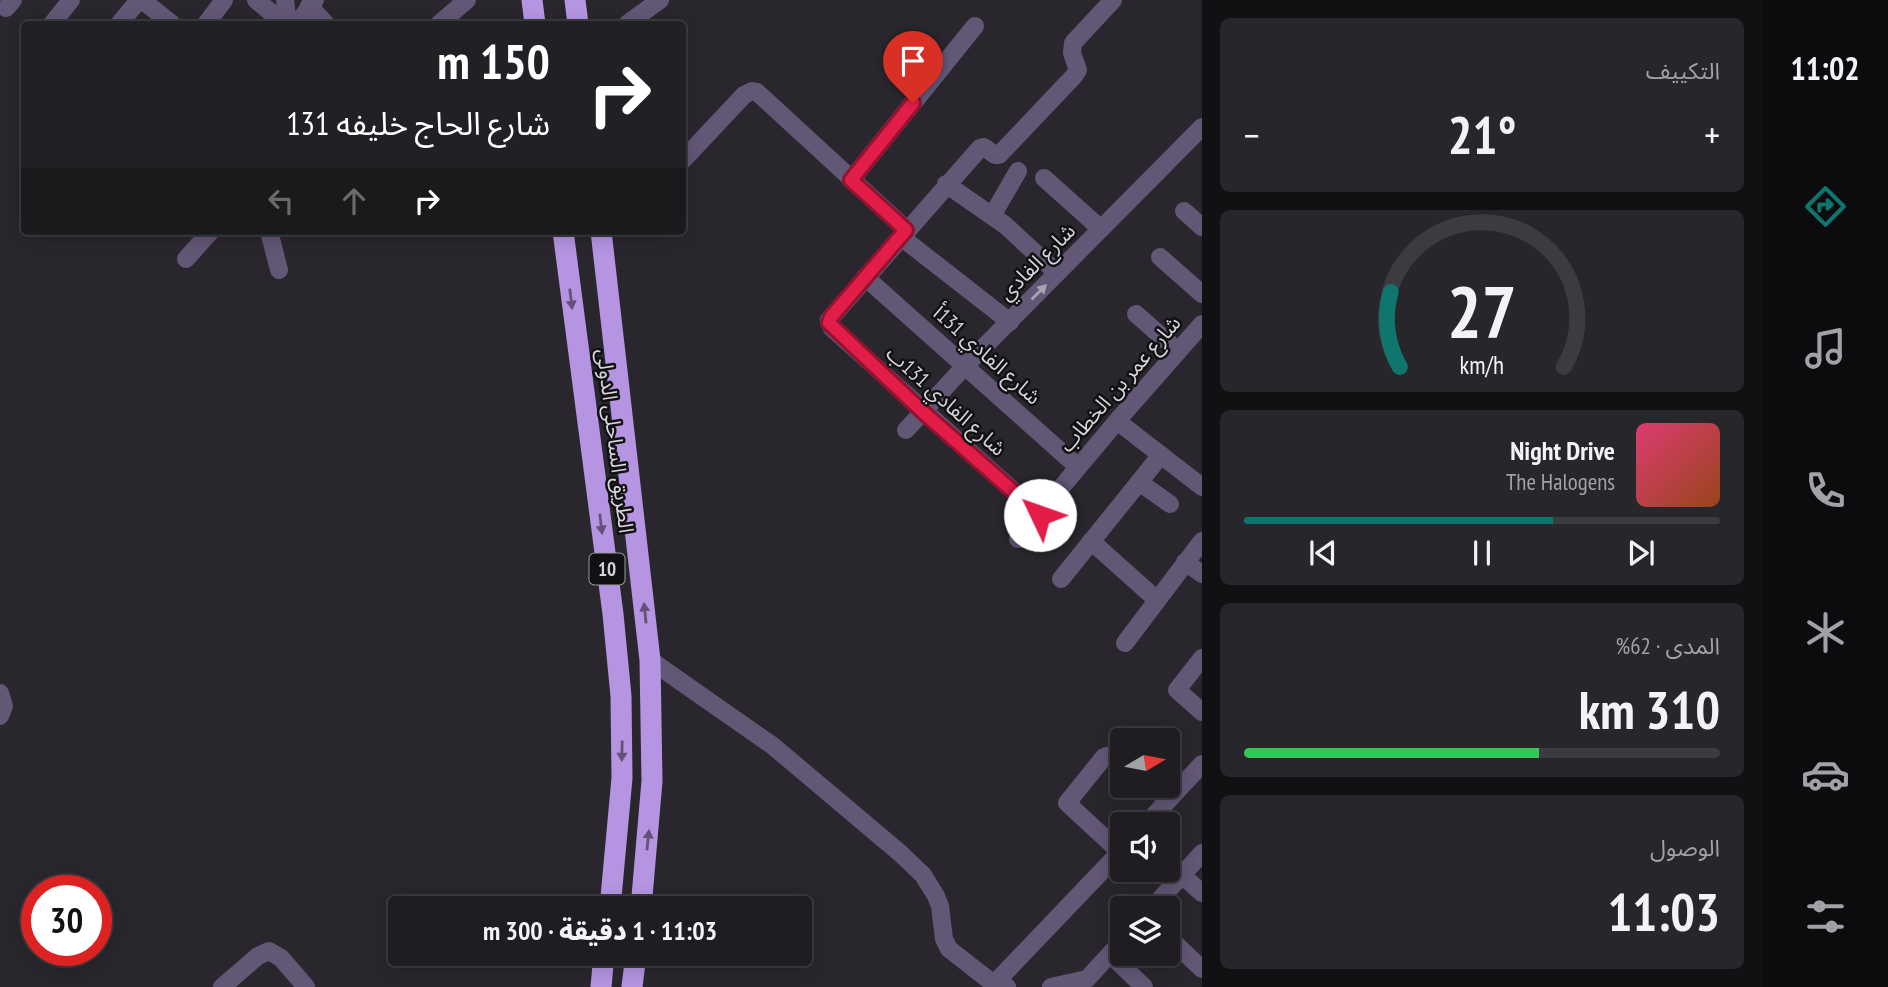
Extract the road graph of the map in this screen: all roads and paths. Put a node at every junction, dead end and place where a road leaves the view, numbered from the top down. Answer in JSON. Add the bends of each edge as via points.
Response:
{"nodes":[{"id":1,"x":71,"y":0,"type":"edge"},
{"id":2,"x":140,"y":0,"type":"edge"},
{"id":3,"x":224,"y":0,"type":"edge"},
{"id":4,"x":256,"y":0,"type":"edge"},
{"id":5,"x":285,"y":0,"type":"edge"},
{"id":6,"x":467,"y":0,"type":"edge"},
{"id":7,"x":532,"y":0,"type":"edge"},
{"id":8,"x":575,"y":0,"type":"edge"},
{"id":9,"x":660,"y":0,"type":"edge"},
{"id":10,"x":1113,"y":0,"type":"edge"},
{"id":11,"x":312,"y":3,"type":"edge"},
{"id":12,"x":54,"y":21,"type":"edge"},
{"id":13,"x":122,"y":21,"type":"edge"},
{"id":14,"x":168,"y":21,"type":"edge"},
{"id":15,"x":208,"y":21,"type":"edge"},
{"id":16,"x":282,"y":21,"type":"edge"},
{"id":17,"x":286,"y":21,"type":"edge"},
{"id":18,"x":299,"y":21,"type":"edge"},
{"id":19,"x":324,"y":21,"type":"edge"},
{"id":20,"x":442,"y":21,"type":"edge"},
{"id":21,"x":535,"y":21,"type":"edge"},
{"id":22,"x":578,"y":21,"type":"edge"},
{"id":23,"x":631,"y":21,"type":"edge"},
{"id":24,"x":975,"y":26,"type":"dead end"},
{"id":25,"x":1202,"y":127,"type":"edge"},
{"id":26,"x":686,"y":157,"type":"edge"},
{"id":27,"x":1018,"y":171,"type":"dead end"},
{"id":28,"x":1044,"y":178,"type":"dead end"},
{"id":29,"x":851,"y":180,"type":"junction"},
{"id":30,"x":947,"y":184,"type":"junction"},
{"id":31,"x":1184,"y":211,"type":"dead end"},
{"id":32,"x":992,"y":216,"type":"junction"},
{"id":33,"x":1202,"y":227,"type":"edge"},
{"id":34,"x":1101,"y":229,"type":"junction"},
{"id":35,"x":904,"y":234,"type":"junction"},
{"id":36,"x":207,"y":235,"type":"edge"},
{"id":37,"x":271,"y":235,"type":"edge"},
{"id":38,"x":564,"y":235,"type":"edge"},
{"id":39,"x":601,"y":235,"type":"edge"},
{"id":40,"x":1160,"y":257,"type":"dead end"},
{"id":41,"x":186,"y":259,"type":"dead end"},
{"id":42,"x":279,"y":270,"type":"dead end"},
{"id":43,"x":1057,"y":273,"type":"junction"},
{"id":44,"x":865,"y":277,"type":"junction"},
{"id":45,"x":1202,"y":295,"type":"edge"},
{"id":46,"x":1136,"y":314,"type":"dead end"},
{"id":47,"x":1010,"y":322,"type":"junction"},
{"id":48,"x":1202,"y":324,"type":"edge"},
{"id":49,"x":1178,"y":351,"type":"junction"},
{"id":50,"x":965,"y":366,"type":"junction"},
{"id":51,"x":923,"y":412,"type":"junction"},
{"id":52,"x":1117,"y":421,"type":"junction"},
{"id":53,"x":906,"y":430,"type":"dead end"},
{"id":54,"x":1161,"y":455,"type":"junction"},
{"id":55,"x":1078,"y":467,"type":"junction"},
{"id":56,"x":1139,"y":482,"type":"junction"},
{"id":57,"x":1202,"y":487,"type":"edge"},
{"id":58,"x":1170,"y":504,"type":"dead end"},
{"id":59,"x":1040,"y":515,"type":"junction"},
{"id":60,"x":1018,"y":539,"type":"dead end"},
{"id":61,"x":1091,"y":541,"type":"junction"},
{"id":62,"x":1202,"y":541,"type":"edge"},
{"id":63,"x":1185,"y":562,"type":"junction"},
{"id":64,"x":1202,"y":574,"type":"edge"},
{"id":65,"x":1061,"y":579,"type":"dead end"},
{"id":66,"x":1157,"y":600,"type":"junction"},
{"id":67,"x":1125,"y":643,"type":"dead end"},
{"id":68,"x":1202,"y":659,"type":"edge"},
{"id":69,"x":650,"y":660,"type":"junction"},
{"id":70,"x":0,"y":693,"type":"edge"},
{"id":71,"x":1202,"y":712,"type":"edge"},
{"id":72,"x":0,"y":716,"type":"edge"},
{"id":73,"x":1110,"y":755,"type":"edge"},
{"id":74,"x":1202,"y":764,"type":"edge"},
{"id":75,"x":1166,"y":798,"type":"edge"},
{"id":76,"x":1169,"y":800,"type":"junction"},
{"id":77,"x":1158,"y":812,"type":"edge"},
{"id":78,"x":1110,"y":842,"type":"edge"},
{"id":79,"x":1202,"y":853,"type":"edge"},
{"id":80,"x":1110,"y":863,"type":"edge"},
{"id":81,"x":1182,"y":875,"type":"junction"},
{"id":82,"x":1202,"y":893,"type":"edge"},
{"id":83,"x":611,"y":896,"type":"edge"},
{"id":84,"x":642,"y":896,"type":"edge"},
{"id":85,"x":1163,"y":896,"type":"edge"},
{"id":86,"x":1180,"y":948,"type":"edge"},
{"id":87,"x":1110,"y":955,"type":"edge"},
{"id":88,"x":603,"y":966,"type":"edge"},
{"id":89,"x":635,"y":966,"type":"edge"},
{"id":90,"x":1129,"y":966,"type":"edge"},
{"id":91,"x":1202,"y":969,"type":"edge"},
{"id":92,"x":1001,"y":986,"type":"edge"},
{"id":93,"x":222,"y":987,"type":"edge"},
{"id":94,"x":306,"y":987,"type":"edge"},
{"id":95,"x":601,"y":987,"type":"edge"},
{"id":96,"x":632,"y":987,"type":"edge"},
{"id":97,"x":1051,"y":987,"type":"edge"},
{"id":98,"x":1144,"y":987,"type":"edge"}],
"edges":[{"from":1,"to":12,"type":"street"},
{"from":2,"to":13,"type":"street"},
{"from":2,"to":14,"type":"street"},
{"from":3,"to":15,"type":"street"},
{"from":4,"to":16,"type":"street"},
{"from":5,"to":17,"type":"street"},
{"from":6,"to":20,"type":"street"},
{"from":7,"to":21,"type":"highway"},
{"from":8,"to":22,"type":"highway"},
{"from":9,"to":23,"type":"street"},
{"from":10,"to":30,"type":"street","via":[[1073,44],[1078,70],[1074,76],[999,155],[982,147]]},
{"from":11,"to":18,"type":"street"},
{"from":11,"to":19,"type":"street"},
{"from":24,"to":29,"type":"street"},
{"from":25,"to":34,"type":"street","name":"شارع الفادي"},
{"from":26,"to":29,"type":"street","via":[[752,91]]},
{"from":27,"to":32,"type":"street"},
{"from":28,"to":34,"type":"street"},
{"from":29,"to":35,"type":"street"},
{"from":30,"to":32,"type":"street"},
{"from":30,"to":35,"type":"street"},
{"from":31,"to":33,"type":"street"},
{"from":32,"to":43,"type":"street"},
{"from":34,"to":43,"type":"street","name":"شارع الفادي"},
{"from":35,"to":44,"type":"street"},
{"from":35,"to":47,"type":"street"},
{"from":36,"to":41,"type":"street"},
{"from":37,"to":42,"type":"street"},
{"from":38,"to":83,"type":"highway","name":"الطريق الساحلى الدولى","number":"10","one_way":true,"via":[[621,696],[622,778]]},
{"from":69,"to":39,"type":"highway","name":"الطريق الساحلى الدولى","number":"10","one_way":true},
{"from":40,"to":45,"type":"street"},
{"from":47,"to":43,"type":"street","name":"شارع الفادي","one_way":true},
{"from":44,"to":50,"type":"street","name":"شارع الفادي 131أ"},
{"from":44,"to":51,"type":"street","name":"شارع الفادي 131ب","via":[[829,323]]},
{"from":46,"to":49,"type":"street"},
{"from":47,"to":50,"type":"street","name":"شارع الفادي"},
{"from":48,"to":49,"type":"street","name":"شارع عمر بن الخطاب"},
{"from":49,"to":52,"type":"street","name":"شارع عمر بن الخطاب"},
{"from":50,"to":51,"type":"street","name":"شارع الفادي"},
{"from":50,"to":55,"type":"street","name":"شارع الفادي 131أ"},
{"from":51,"to":53,"type":"street","name":"شارع الفادي"},
{"from":51,"to":59,"type":"street","name":"شارع الفادي 131ب"},
{"from":52,"to":54,"type":"street"},
{"from":52,"to":55,"type":"street","name":"شارع عمر بن الخطاب"},
{"from":54,"to":56,"type":"street"},
{"from":54,"to":57,"type":"street"},
{"from":55,"to":59,"type":"street","name":"شارع عمر بن الخطاب"},
{"from":56,"to":58,"type":"street"},
{"from":56,"to":61,"type":"street"},
{"from":59,"to":60,"type":"street","name":"شارع عمر بن الخطاب"},
{"from":61,"to":65,"type":"street"},
{"from":61,"to":66,"type":"street"},
{"from":62,"to":63,"type":"street"},
{"from":63,"to":64,"type":"street"},
{"from":63,"to":66,"type":"street"},
{"from":66,"to":67,"type":"street"},
{"from":68,"to":71,"type":"street","via":[[1177,690]]},
{"from":84,"to":69,"type":"highway","name":"الطريق الساحلى الدولى","number":"10","one_way":true,"via":[[652,781]]},
{"from":69,"to":92,"type":"street","via":[[773,746],[900,853],[936,895],[949,949]]},
{"from":70,"to":72,"type":"street","via":[[4,706]]},
{"from":73,"to":78,"type":"street","via":[[1067,801]]},
{"from":74,"to":76,"type":"street"},
{"from":75,"to":76,"type":"street"},
{"from":76,"to":77,"type":"street"},
{"from":79,"to":81,"type":"street"},
{"from":80,"to":92,"type":"street"},
{"from":81,"to":82,"type":"street"},
{"from":81,"to":85,"type":"street"},
{"from":86,"to":91,"type":"street"},
{"from":87,"to":97,"type":"street","via":[[1090,977]]},
{"from":88,"to":95,"type":"highway"},
{"from":89,"to":96,"type":"highway"},
{"from":90,"to":98,"type":"street"},
{"from":93,"to":94,"type":"street","via":[[270,951]]}]}
